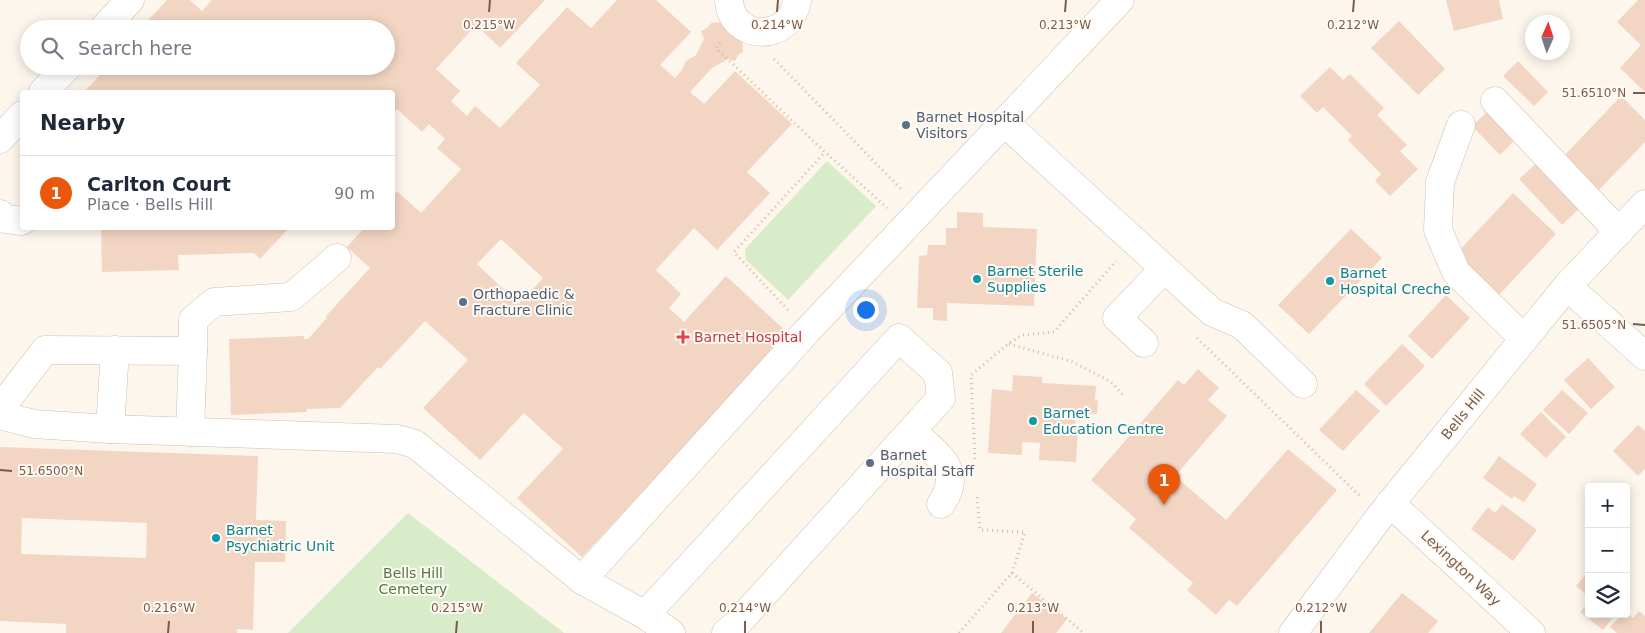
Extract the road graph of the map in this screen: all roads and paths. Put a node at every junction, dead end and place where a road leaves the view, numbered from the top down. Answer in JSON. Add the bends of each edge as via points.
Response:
{"nodes":[{"id":1,"x":130,"y":0,"type":"edge"},
{"id":2,"x":797,"y":0,"type":"edge"},
{"id":3,"x":1120,"y":0,"type":"edge"},
{"id":4,"x":733,"y":11,"type":"edge"},
{"id":5,"x":111,"y":20,"type":"edge"},
{"id":6,"x":768,"y":32,"type":"junction"},
{"id":7,"x":59,"y":75,"type":"edge"},
{"id":8,"x":45,"y":90,"type":"edge"},
{"id":9,"x":1495,"y":101,"type":"dead end"},
{"id":10,"x":20,"y":117,"type":"edge"},
{"id":11,"x":1005,"y":123,"type":"junction"},
{"id":12,"x":1461,"y":125,"type":"dead end"},
{"id":13,"x":0,"y":139,"type":"edge"},
{"id":14,"x":825,"y":152,"type":"junction"},
{"id":15,"x":870,"y":193,"type":"dead end"},
{"id":16,"x":1645,"y":204,"type":"edge"},
{"id":17,"x":922,"y":210,"type":"junction"},
{"id":18,"x":0,"y":214,"type":"edge"},
{"id":19,"x":20,"y":221,"type":"edge"},
{"id":20,"x":1619,"y":232,"type":"junction"},
{"id":21,"x":1134,"y":241,"type":"junction"},
{"id":22,"x":337,"y":258,"type":"dead end"},
{"id":23,"x":1164,"y":269,"type":"junction"},
{"id":24,"x":1568,"y":286,"type":"junction"},
{"id":25,"x":807,"y":331,"type":"junction"},
{"id":26,"x":1194,"y":335,"type":"dead end"},
{"id":27,"x":1524,"y":339,"type":"junction"},
{"id":28,"x":1144,"y":343,"type":"dead end"},
{"id":29,"x":1008,"y":344,"type":"junction"},
{"id":30,"x":115,"y":350,"type":"junction"},
{"id":31,"x":194,"y":351,"type":"junction"},
{"id":32,"x":1645,"y":356,"type":"edge"},
{"id":33,"x":1303,"y":384,"type":"dead end"},
{"id":34,"x":1124,"y":396,"type":"dead end"},
{"id":35,"x":0,"y":409,"type":"edge"},
{"id":36,"x":0,"y":415,"type":"edge"},
{"id":37,"x":110,"y":429,"type":"junction"},
{"id":38,"x":912,"y":431,"type":"junction"},
{"id":39,"x":190,"y":432,"type":"junction"},
{"id":40,"x":975,"y":466,"type":"dead end"},
{"id":41,"x":976,"y":494,"type":"dead end"},
{"id":42,"x":941,"y":504,"type":"dead end"},
{"id":43,"x":1385,"y":509,"type":"junction"},
{"id":44,"x":1012,"y":574,"type":"junction"},
{"id":45,"x":582,"y":580,"type":"junction"},
{"id":46,"x":645,"y":615,"type":"junction"},
{"id":47,"x":671,"y":633,"type":"edge"},
{"id":48,"x":726,"y":633,"type":"edge"},
{"id":49,"x":959,"y":633,"type":"edge"},
{"id":50,"x":1084,"y":633,"type":"edge"},
{"id":51,"x":1292,"y":633,"type":"edge"},
{"id":52,"x":1531,"y":633,"type":"edge"}],
"edges":[{"from":1,"to":5,"type":"street"},
{"from":2,"to":6,"type":"street","via":[[788,22]]},
{"from":3,"to":11,"type":"street"},
{"from":4,"to":6,"type":"street","via":[[747,28]]},
{"from":4,"to":14,"type":"path","via":[[716,48]]},
{"from":6,"to":17,"type":"path","via":[[770,56]]},
{"from":7,"to":8,"type":"street"},
{"from":9,"to":20,"type":"street"},
{"from":10,"to":13,"type":"street"},
{"from":11,"to":17,"type":"street"},
{"from":11,"to":21,"type":"street"},
{"from":12,"to":27,"type":"street","via":[[1440,182],[1438,230],[1456,272]]},
{"from":14,"to":15,"type":"path"},
{"from":14,"to":25,"type":"path","via":[[734,252]]},
{"from":16,"to":20,"type":"street","name":"Bells Hill"},
{"from":17,"to":25,"type":"street"},
{"from":18,"to":19,"type":"street","via":[[6,219]]},
{"from":20,"to":24,"type":"street","name":"Bells Hill"},
{"from":21,"to":23,"type":"street"},
{"from":21,"to":29,"type":"path","via":[[1054,332],[1022,336]]},
{"from":22,"to":31,"type":"street","via":[[291,297],[214,302],[193,320]]},
{"from":23,"to":28,"type":"street","via":[[1117,318]]},
{"from":23,"to":33,"type":"street","via":[[1212,312],[1242,325]]},
{"from":24,"to":27,"type":"street","name":"Bells Hill"},
{"from":24,"to":32,"type":"street"},
{"from":25,"to":45,"type":"street"},
{"from":26,"to":43,"type":"path"},
{"from":27,"to":43,"type":"street","name":"Bells Hill"},
{"from":29,"to":34,"type":"path","via":[[1073,362],[1111,382]]},
{"from":29,"to":40,"type":"path","via":[[971,375]]},
{"from":30,"to":31,"type":"street"},
{"from":30,"to":35,"type":"street","via":[[45,350]]},
{"from":30,"to":37,"type":"street"},
{"from":31,"to":39,"type":"street"},
{"from":36,"to":37,"type":"street","via":[[34,424]]},
{"from":37,"to":39,"type":"street"},
{"from":38,"to":42,"type":"street","via":[[944,461],[951,480],[948,494]]},
{"from":38,"to":46,"type":"street","via":[[941,398],[938,373],[899,338]]},
{"from":38,"to":48,"type":"street"},
{"from":39,"to":45,"type":"street","via":[[397,439],[415,444]]},
{"from":41,"to":44,"type":"path","via":[[980,530],[1025,532]]},
{"from":43,"to":51,"type":"street","name":"Bells Hill"},
{"from":43,"to":52,"type":"street","name":"Lexington Way"},
{"from":44,"to":49,"type":"path"},
{"from":44,"to":50,"type":"path"},
{"from":45,"to":46,"type":"street"},
{"from":46,"to":47,"type":"street"}]}
